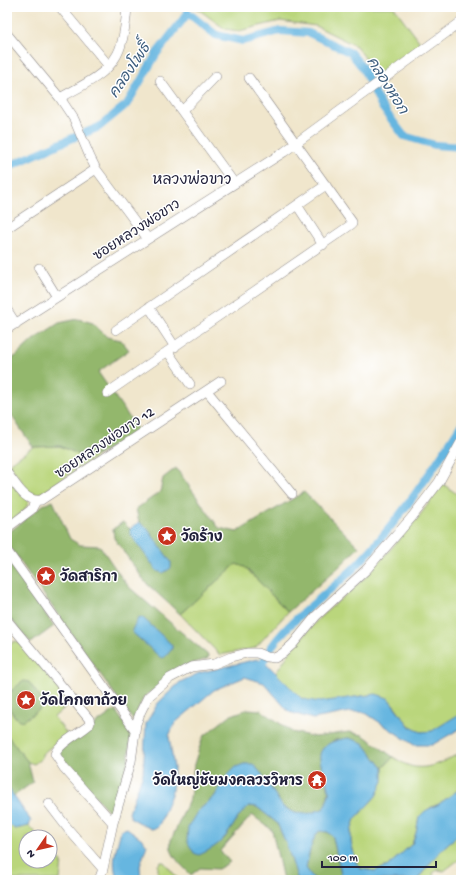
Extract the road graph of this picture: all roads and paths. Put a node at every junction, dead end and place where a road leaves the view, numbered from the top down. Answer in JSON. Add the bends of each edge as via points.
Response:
{"nodes":[{"id":1,"x":60,"y":7,"type":"edge"},
{"id":2,"x":127,"y":7,"type":"edge"},
{"id":3,"x":461,"y":22,"type":"edge"},
{"id":4,"x":7,"y":34,"type":"edge"},
{"id":5,"x":110,"y":66,"type":"junction"},
{"id":6,"x":216,"y":76,"type":"dead end"},
{"id":7,"x":249,"y":78,"type":"dead end"},
{"id":8,"x":160,"y":81,"type":"dead end"},
{"id":9,"x":60,"y":98,"type":"junction"},
{"id":10,"x":182,"y":111,"type":"junction"},
{"id":11,"x":296,"y":143,"type":"junction"},
{"id":12,"x":96,"y":169,"type":"junction"},
{"id":13,"x":234,"y":183,"type":"junction"},
{"id":14,"x":326,"y":185,"type":"junction"},
{"id":15,"x":297,"y":206,"type":"junction"},
{"id":16,"x":7,"y":228,"type":"edge"},
{"id":17,"x":148,"y":238,"type":"junction"},
{"id":18,"x":323,"y":245,"type":"junction"},
{"id":19,"x":39,"y":268,"type":"dead end"},
{"id":20,"x":57,"y":297,"type":"junction"},
{"id":21,"x":149,"y":307,"type":"junction"},
{"id":22,"x":7,"y":310,"type":"edge"},
{"id":23,"x":16,"y":324,"type":"junction"},
{"id":24,"x":7,"y":330,"type":"edge"},
{"id":25,"x":116,"y":330,"type":"dead end"},
{"id":26,"x":171,"y":349,"type":"junction"},
{"id":27,"x":221,"y":381,"type":"dead end"},
{"id":28,"x":190,"y":384,"type":"dead end"},
{"id":29,"x":207,"y":391,"type":"junction"},
{"id":30,"x":107,"y":393,"type":"dead end"},
{"id":31,"x":461,"y":442,"type":"edge"},
{"id":32,"x":7,"y":473,"type":"edge"},
{"id":33,"x":292,"y":494,"type":"dead end"},
{"id":34,"x":36,"y":501,"type":"junction"},
{"id":35,"x":7,"y":528,"type":"edge"},
{"id":36,"x":7,"y":551,"type":"edge"},
{"id":37,"x":7,"y":620,"type":"edge"},
{"id":38,"x":135,"y":730,"type":"junction"},
{"id":39,"x":49,"y":804,"type":"dead end"},
{"id":40,"x":113,"y":823,"type":"junction"},
{"id":41,"x":103,"y":869,"type":"junction"},
{"id":42,"x":99,"y":880,"type":"edge"}],
"edges":[{"from":1,"to":5,"type":"street"},
{"from":2,"to":5,"type":"street","via":[[119,52]]},
{"from":3,"to":11,"type":"street","name":"ซอยหลวงพ่อขาว"},
{"from":4,"to":9,"type":"street"},
{"from":5,"to":9,"type":"street"},
{"from":6,"to":10,"type":"street"},
{"from":7,"to":11,"type":"street"},
{"from":8,"to":10,"type":"street"},
{"from":9,"to":12,"type":"street","via":[[74,119]]},
{"from":10,"to":13,"type":"street"},
{"from":11,"to":13,"type":"street","name":"ซอยหลวงพ่อขาว"},
{"from":11,"to":14,"type":"street"},
{"from":12,"to":16,"type":"street"},
{"from":12,"to":17,"type":"street"},
{"from":13,"to":17,"type":"street","name":"ซอยหลวงพ่อขาว"},
{"from":14,"to":15,"type":"street"},
{"from":14,"to":18,"type":"street","via":[[352,222]]},
{"from":15,"to":18,"type":"street"},
{"from":15,"to":21,"type":"street"},
{"from":17,"to":20,"type":"street","name":"ซอยหลวงพ่อขาว"},
{"from":18,"to":26,"type":"street"},
{"from":19,"to":20,"type":"street"},
{"from":20,"to":23,"type":"street","name":"ซอยหลวงพ่อขาว"},
{"from":21,"to":25,"type":"street"},
{"from":21,"to":26,"type":"street"},
{"from":22,"to":23,"type":"street"},
{"from":23,"to":24,"type":"street","name":"ซอยหลวงพ่อขาว"},
{"from":26,"to":28,"type":"street"},
{"from":26,"to":30,"type":"street"},
{"from":27,"to":29,"type":"street","name":"ซอยหลวงพ่อขาว 12"},
{"from":29,"to":33,"type":"street"},
{"from":29,"to":34,"type":"street","name":"ซอยหลวงพ่อขาว 12"},
{"from":31,"to":38,"type":"street","via":[[439,482],[412,517],[366,570],[316,616],[283,653],[275,658],[247,653],[214,664],[191,667],[170,678],[148,697],[140,711]]},
{"from":32,"to":34,"type":"street","via":[[24,494]]},
{"from":34,"to":35,"type":"street","via":[[31,510]]},
{"from":36,"to":38,"type":"street"},
{"from":37,"to":40,"type":"street","via":[[89,719],[89,725],[62,745],[55,754],[64,768]]},
{"from":38,"to":40,"type":"street","via":[[131,762]]},
{"from":39,"to":41,"type":"street"},
{"from":40,"to":41,"type":"street"},
{"from":41,"to":42,"type":"street"}]}
